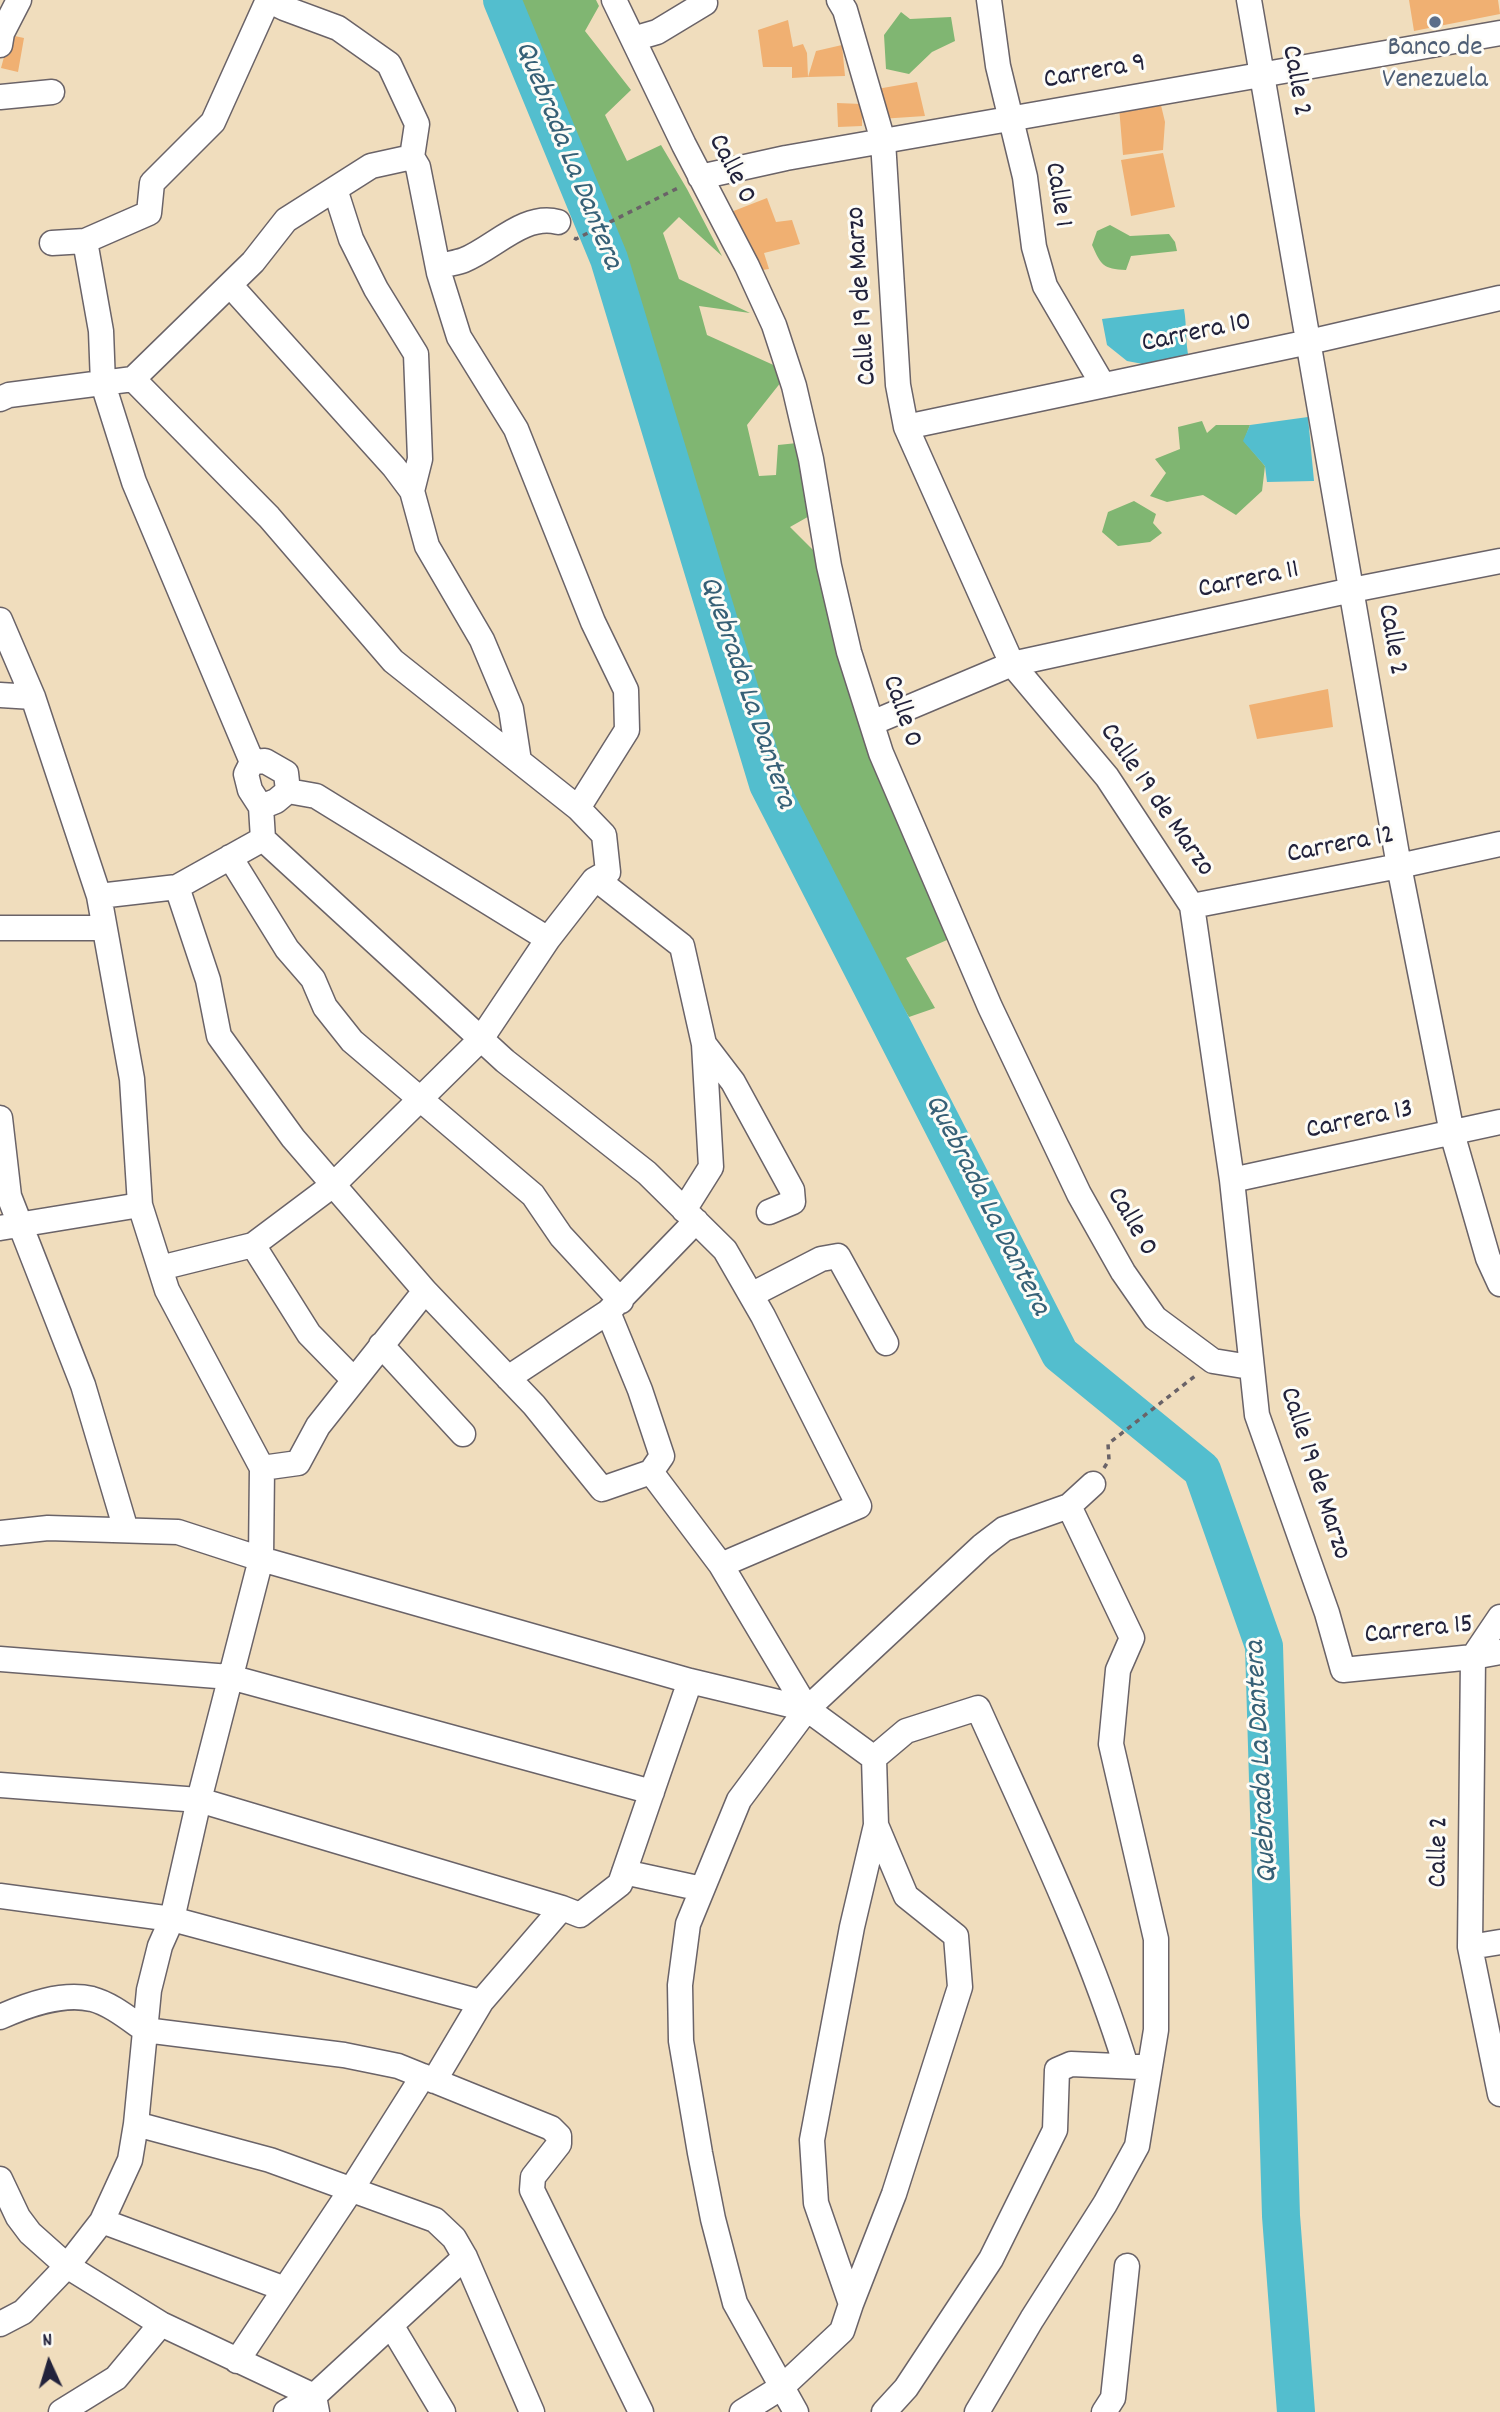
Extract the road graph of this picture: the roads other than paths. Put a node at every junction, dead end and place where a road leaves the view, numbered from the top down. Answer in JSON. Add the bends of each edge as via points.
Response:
{"nodes":[{"id":1,"x":19,"y":0,"type":"edge"},
{"id":2,"x":268,"y":0,"type":"edge"},
{"id":3,"x":614,"y":0,"type":"edge"},
{"id":4,"x":839,"y":0,"type":"edge"},
{"id":5,"x":989,"y":0,"type":"edge"},
{"id":6,"x":1249,"y":0,"type":"edge"},
{"id":7,"x":705,"y":3,"type":"dead end"},
{"id":8,"x":1500,"y":33,"type":"edge"},
{"id":9,"x":633,"y":39,"type":"junction"},
{"id":10,"x":0,"y":45,"type":"edge"},
{"id":11,"x":1263,"y":75,"type":"junction"},
{"id":12,"x":52,"y":92,"type":"dead end"},
{"id":13,"x":0,"y":97,"type":"edge"},
{"id":14,"x":1010,"y":119,"type":"junction"},
{"id":15,"x":883,"y":141,"type":"junction"},
{"id":16,"x":412,"y":157,"type":"junction"},
{"id":17,"x":700,"y":177,"type":"junction"},
{"id":18,"x":335,"y":189,"type":"junction"},
{"id":19,"x":558,"y":222,"type":"road end"},
{"id":20,"x":85,"y":241,"type":"junction"},
{"id":21,"x":52,"y":243,"type":"dead end"},
{"id":22,"x":438,"y":267,"type":"junction"},
{"id":23,"x":230,"y":285,"type":"junction"},
{"id":24,"x":1500,"y":298,"type":"edge"},
{"id":25,"x":1310,"y":342,"type":"junction"},
{"id":26,"x":133,"y":379,"type":"junction"},
{"id":27,"x":103,"y":384,"type":"junction"},
{"id":28,"x":1103,"y":385,"type":"junction"},
{"id":29,"x":0,"y":399,"type":"edge"},
{"id":30,"x":906,"y":427,"type":"junction"},
{"id":31,"x":412,"y":491,"type":"junction"},
{"id":32,"x":1500,"y":561,"type":"edge"},
{"id":33,"x":1352,"y":590,"type":"junction"},
{"id":34,"x":0,"y":620,"type":"edge"},
{"id":35,"x":1012,"y":664,"type":"junction"},
{"id":36,"x":0,"y":695,"type":"edge"},
{"id":37,"x":33,"y":697,"type":"junction"},
{"id":38,"x":872,"y":723,"type":"junction"},
{"id":39,"x":519,"y":761,"type":"junction"},
{"id":40,"x":252,"y":762,"type":"junction"},
{"id":41,"x":288,"y":790,"type":"junction"},
{"id":42,"x":261,"y":807,"type":"junction"},
{"id":43,"x":578,"y":808,"type":"junction"},
{"id":44,"x":263,"y":839,"type":"junction"},
{"id":45,"x":1500,"y":844,"type":"edge"},
{"id":46,"x":230,"y":858,"type":"junction"},
{"id":47,"x":1399,"y":866,"type":"junction"},
{"id":48,"x":594,"y":880,"type":"junction"},
{"id":49,"x":177,"y":887,"type":"junction"},
{"id":50,"x":99,"y":896,"type":"junction"},
{"id":51,"x":1192,"y":906,"type":"junction"},
{"id":52,"x":0,"y":928,"type":"edge"},
{"id":53,"x":104,"y":928,"type":"junction"},
{"id":54,"x":548,"y":939,"type":"junction"},
{"id":55,"x":481,"y":1040,"type":"junction"},
{"id":56,"x":704,"y":1044,"type":"junction"},
{"id":57,"x":421,"y":1098,"type":"junction"},
{"id":58,"x":0,"y":1118,"type":"edge"},
{"id":59,"x":1500,"y":1122,"type":"edge"},
{"id":60,"x":1452,"y":1133,"type":"junction"},
{"id":61,"x":1232,"y":1180,"type":"junction"},
{"id":62,"x":333,"y":1185,"type":"junction"},
{"id":63,"x":140,"y":1205,"type":"junction"},
{"id":64,"x":769,"y":1212,"type":"dead end"},
{"id":65,"x":690,"y":1215,"type":"junction"},
{"id":66,"x":10,"y":1226,"type":"edge"},
{"id":67,"x":253,"y":1245,"type":"junction"},
{"id":68,"x":160,"y":1268,"type":"junction"},
{"id":69,"x":1500,"y":1284,"type":"edge"},
{"id":70,"x":425,"y":1291,"type":"junction"},
{"id":71,"x":751,"y":1295,"type":"junction"},
{"id":72,"x":614,"y":1307,"type":"junction"},
{"id":73,"x":886,"y":1343,"type":"dead end"},
{"id":74,"x":380,"y":1345,"type":"junction"},
{"id":75,"x":1250,"y":1367,"type":"junction"},
{"id":76,"x":508,"y":1378,"type":"junction"},
{"id":77,"x":354,"y":1380,"type":"junction"},
{"id":78,"x":463,"y":1434,"type":"dead end"},
{"id":79,"x":262,"y":1468,"type":"junction"},
{"id":80,"x":651,"y":1472,"type":"junction"},
{"id":81,"x":1093,"y":1484,"type":"road end"},
{"id":82,"x":1069,"y":1506,"type":"junction"},
{"id":83,"x":126,"y":1530,"type":"junction"},
{"id":84,"x":0,"y":1533,"type":"edge"},
{"id":85,"x":261,"y":1559,"type":"junction"},
{"id":86,"x":721,"y":1565,"type":"junction"},
{"id":87,"x":1500,"y":1617,"type":"edge"},
{"id":88,"x":1500,"y":1652,"type":"edge"},
{"id":89,"x":1473,"y":1657,"type":"junction"},
{"id":90,"x":0,"y":1659,"type":"edge"},
{"id":91,"x":1343,"y":1670,"type":"joint"},
{"id":92,"x":230,"y":1677,"type":"junction"},
{"id":93,"x":690,"y":1681,"type":"junction"},
{"id":94,"x":807,"y":1709,"type":"junction"},
{"id":95,"x":874,"y":1758,"type":"junction"},
{"id":96,"x":0,"y":1785,"type":"edge"},
{"id":97,"x":652,"y":1792,"type":"junction"},
{"id":98,"x":199,"y":1800,"type":"junction"},
{"id":99,"x":876,"y":1825,"type":"junction"},
{"id":100,"x":624,"y":1872,"type":"junction"},
{"id":101,"x":702,"y":1889,"type":"junction"},
{"id":102,"x":0,"y":1896,"type":"edge"},
{"id":103,"x":562,"y":1908,"type":"junction"},
{"id":104,"x":172,"y":1919,"type":"junction"},
{"id":105,"x":1500,"y":1942,"type":"edge"},
{"id":106,"x":1469,"y":1947,"type":"junction"},
{"id":107,"x":481,"y":2002,"type":"junction"},
{"id":108,"x":0,"y":2017,"type":"edge"},
{"id":109,"x":145,"y":2030,"type":"junction"},
{"id":110,"x":1138,"y":2066,"type":"junction"},
{"id":111,"x":428,"y":2079,"type":"junction"},
{"id":112,"x":1500,"y":2094,"type":"edge"},
{"id":113,"x":136,"y":2124,"type":"junction"},
{"id":114,"x":0,"y":2179,"type":"edge"},
{"id":115,"x":351,"y":2190,"type":"junction"},
{"id":116,"x":102,"y":2221,"type":"junction"},
{"id":117,"x":465,"y":2257,"type":"junction"},
{"id":118,"x":67,"y":2266,"type":"junction"},
{"id":119,"x":1127,"y":2266,"type":"dead end"},
{"id":120,"x":285,"y":2289,"type":"junction"},
{"id":121,"x":852,"y":2304,"type":"junction"},
{"id":122,"x":0,"y":2324,"type":"edge"},
{"id":123,"x":161,"y":2325,"type":"junction"},
{"id":124,"x":391,"y":2325,"type":"junction"},
{"id":125,"x":237,"y":2361,"type":"junction"},
{"id":126,"x":782,"y":2387,"type":"junction"},
{"id":127,"x":315,"y":2404,"type":"edge"},
{"id":128,"x":61,"y":2412,"type":"edge"},
{"id":129,"x":286,"y":2412,"type":"edge"},
{"id":130,"x":443,"y":2412,"type":"edge"},
{"id":131,"x":532,"y":2412,"type":"edge"},
{"id":132,"x":641,"y":2412,"type":"edge"},
{"id":133,"x":742,"y":2412,"type":"edge"},
{"id":134,"x":796,"y":2412,"type":"edge"},
{"id":135,"x":884,"y":2412,"type":"edge"},
{"id":136,"x":977,"y":2412,"type":"edge"},
{"id":137,"x":1104,"y":2412,"type":"edge"}],
"edges":[{"from":1,"to":10,"type":"street"},
{"from":2,"to":16,"type":"street","via":[[338,28],[389,64],[417,124]]},
{"from":2,"to":20,"type":"street","via":[[213,122],[152,183],[149,213]]},
{"from":3,"to":9,"type":"street","name":"Calle 0"},
{"from":4,"to":15,"type":"street","name":"Calle 19 de Marzo"},
{"from":5,"to":14,"type":"street","name":"Calle 1"},
{"from":6,"to":11,"type":"street","name":"Calle 2"},
{"from":7,"to":9,"type":"street","via":[[657,32]]},
{"from":8,"to":11,"type":"street","name":"Carrera 9"},
{"from":9,"to":17,"type":"street","name":"Calle 0"},
{"from":11,"to":14,"type":"street","name":"Carrera 9"},
{"from":11,"to":25,"type":"street","name":"Calle 2"},
{"from":12,"to":13,"type":"street"},
{"from":14,"to":15,"type":"street","name":"Carrera 9"},
{"from":14,"to":28,"type":"street","name":"Calle 1","via":[[1045,286]]},
{"from":15,"to":17,"type":"street","name":"Carrera 9"},
{"from":15,"to":30,"type":"street","name":"Calle 19 de Marzo","via":[[898,385]]},
{"from":16,"to":18,"type":"street","via":[[371,166]]},
{"from":16,"to":22,"type":"street","via":[[418,167]]},
{"from":17,"to":38,"type":"street","name":"Calle 0","via":[[774,326],[794,386],[832,579]]},
{"from":18,"to":23,"type":"street","via":[[286,220]]},
{"from":18,"to":31,"type":"street","via":[[351,239],[416,354],[420,458]]},
{"from":19,"to":22,"type":"street","via":[[539,221],[464,260]]},
{"from":20,"to":21,"type":"street"},
{"from":20,"to":27,"type":"street","via":[[101,331]]},
{"from":22,"to":43,"type":"street","via":[[459,337],[516,429],[593,622],[626,690],[627,730]]},
{"from":23,"to":26,"type":"street"},
{"from":23,"to":31,"type":"street"},
{"from":24,"to":25,"type":"street","name":"Carrera 10"},
{"from":25,"to":28,"type":"street","name":"Carrera 10"},
{"from":25,"to":33,"type":"street","name":"Calle 2"},
{"from":26,"to":27,"type":"street"},
{"from":26,"to":39,"type":"street","via":[[269,517],[393,661]]},
{"from":27,"to":29,"type":"street"},
{"from":27,"to":40,"type":"street","via":[[134,482]]},
{"from":28,"to":30,"type":"street","name":"Carrera 10"},
{"from":30,"to":35,"type":"street","name":"Calle 19 de Marzo"},
{"from":31,"to":39,"type":"street","via":[[427,546],[482,640],[511,709]]},
{"from":32,"to":33,"type":"street","name":"Carrera 11"},
{"from":33,"to":35,"type":"street","name":"Carrera 11"},
{"from":33,"to":47,"type":"street","name":"Calle 2"},
{"from":34,"to":37,"type":"street"},
{"from":35,"to":38,"type":"street","name":"Carrera 11"},
{"from":35,"to":51,"type":"street","name":"Calle 19 de Marzo","via":[[1107,777]]},
{"from":36,"to":37,"type":"street"},
{"from":37,"to":50,"type":"street"},
{"from":38,"to":75,"type":"street","name":"Calle 0","via":[[990,1007],[1079,1194],[1123,1272],[1156,1318],[1213,1362]]},
{"from":39,"to":43,"type":"street"},
{"from":40,"to":41,"type":"street","via":[[265,761],[286,773]]},
{"from":40,"to":42,"type":"street","via":[[246,774]]},
{"from":41,"to":42,"type":"street"},
{"from":41,"to":54,"type":"street","via":[[316,796]]},
{"from":42,"to":44,"type":"street"},
{"from":43,"to":48,"type":"street","via":[[604,835],[608,872]]},
{"from":44,"to":46,"type":"street"},
{"from":44,"to":55,"type":"street"},
{"from":45,"to":47,"type":"street","name":"Carrera 12"},
{"from":46,"to":49,"type":"street"},
{"from":46,"to":57,"type":"street","via":[[287,949],[313,979],[325,1007],[352,1041]]},
{"from":47,"to":51,"type":"street","name":"Carrera 12"},
{"from":47,"to":60,"type":"street","name":"Calle 2"},
{"from":48,"to":54,"type":"street"},
{"from":48,"to":56,"type":"street","via":[[682,946]]},
{"from":49,"to":50,"type":"street"},
{"from":49,"to":62,"type":"street","via":[[208,980],[219,1036]]},
{"from":50,"to":53,"type":"street"},
{"from":51,"to":61,"type":"street","name":"Calle 19 de Marzo"},
{"from":52,"to":53,"type":"street"},
{"from":53,"to":63,"type":"street","via":[[132,1079]]},
{"from":54,"to":55,"type":"street"},
{"from":55,"to":57,"type":"street"},
{"from":55,"to":65,"type":"street","via":[[647,1173]]},
{"from":56,"to":64,"type":"street","via":[[733,1082],[792,1190],[793,1202]]},
{"from":56,"to":65,"type":"street","via":[[711,1167]]},
{"from":57,"to":62,"type":"street"},
{"from":57,"to":72,"type":"street","via":[[533,1195]]},
{"from":58,"to":66,"type":"street"},
{"from":59,"to":60,"type":"street","name":"Carrera 13"},
{"from":60,"to":61,"type":"street","name":"Carrera 13"},
{"from":60,"to":69,"type":"street","name":"Calle 2","via":[[1488,1258]]},
{"from":61,"to":75,"type":"street","name":"Calle 19 de Marzo"},
{"from":62,"to":67,"type":"street"},
{"from":62,"to":70,"type":"street"},
{"from":63,"to":66,"type":"street"},
{"from":63,"to":68,"type":"street"},
{"from":65,"to":71,"type":"street","via":[[725,1250]]},
{"from":65,"to":72,"type":"street"},
{"from":66,"to":83,"type":"street","via":[[83,1385]]},
{"from":67,"to":68,"type":"street"},
{"from":67,"to":77,"type":"street","via":[[309,1334]]},
{"from":68,"to":79,"type":"street","via":[[167,1290]]},
{"from":70,"to":74,"type":"street"},
{"from":70,"to":76,"type":"street"},
{"from":71,"to":73,"type":"street","via":[[821,1259],[838,1256]]},
{"from":71,"to":86,"type":"street","via":[[859,1506]]},
{"from":72,"to":76,"type":"street"},
{"from":72,"to":80,"type":"street","via":[[662,1456]]},
{"from":74,"to":77,"type":"street"},
{"from":74,"to":78,"type":"street"},
{"from":75,"to":91,"type":"street","name":"Calle 19 de Marzo","via":[[1257,1415]]},
{"from":76,"to":80,"type":"street","via":[[602,1489]]},
{"from":77,"to":79,"type":"street","via":[[318,1426],[298,1463]]},
{"from":79,"to":85,"type":"street"},
{"from":80,"to":86,"type":"street"},
{"from":81,"to":82,"type":"street"},
{"from":82,"to":94,"type":"street","via":[[1004,1529],[982,1546]]},
{"from":82,"to":110,"type":"street","via":[[1132,1638],[1118,1670],[1111,1744],[1156,1939],[1156,2030]]},
{"from":83,"to":84,"type":"street","via":[[48,1528]]},
{"from":83,"to":85,"type":"street","via":[[178,1532]]},
{"from":85,"to":92,"type":"street"},
{"from":85,"to":93,"type":"street"},
{"from":86,"to":94,"type":"street"},
{"from":87,"to":89,"type":"street"},
{"from":88,"to":89,"type":"street","name":"Carrera 15"},
{"from":89,"to":91,"type":"street","name":"Carrera 15"},
{"from":89,"to":106,"type":"street","name":"Calle 2"},
{"from":90,"to":92,"type":"street"},
{"from":92,"to":97,"type":"street"},
{"from":92,"to":98,"type":"street"},
{"from":93,"to":94,"type":"street"},
{"from":93,"to":97,"type":"street"},
{"from":94,"to":95,"type":"street"},
{"from":94,"to":101,"type":"street","via":[[739,1800]]},
{"from":95,"to":99,"type":"street"},
{"from":95,"to":110,"type":"street","via":[[906,1731],[978,1708]]},
{"from":96,"to":98,"type":"street"},
{"from":97,"to":100,"type":"street"},
{"from":98,"to":103,"type":"street"},
{"from":98,"to":104,"type":"street"},
{"from":99,"to":121,"type":"street","via":[[812,2140],[816,2203]]},
{"from":99,"to":121,"type":"street","via":[[906,1896],[956,1936],[960,1986],[894,2194]]},
{"from":100,"to":101,"type":"street"},
{"from":100,"to":103,"type":"street","via":[[620,1884],[580,1915]]},
{"from":101,"to":126,"type":"street","via":[[688,1924],[680,1985],[681,2041],[713,2219],[735,2303]]},
{"from":102,"to":104,"type":"street"},
{"from":103,"to":107,"type":"street"},
{"from":104,"to":107,"type":"street"},
{"from":104,"to":109,"type":"street","via":[[149,1990]]},
{"from":105,"to":106,"type":"street"},
{"from":106,"to":112,"type":"street","name":"Calle 2"},
{"from":107,"to":111,"type":"street"},
{"from":108,"to":109,"type":"street","via":[[66,1996],[93,1999]]},
{"from":109,"to":111,"type":"street","via":[[344,2055],[398,2066]]},
{"from":109,"to":113,"type":"street"},
{"from":110,"to":135,"type":"street","via":[[1071,2064],[1057,2070],[1055,2130],[991,2259],[906,2388]]},
{"from":110,"to":136,"type":"street","via":[[1137,2146]]},
{"from":111,"to":115,"type":"street"},
{"from":111,"to":132,"type":"street","via":[[551,2128],[559,2136],[559,2144],[533,2177],[532,2190]]},
{"from":113,"to":115,"type":"street","via":[[270,2160]]},
{"from":113,"to":116,"type":"street","via":[[130,2160]]},
{"from":114,"to":118,"type":"street","via":[[30,2233]]},
{"from":115,"to":117,"type":"street","via":[[435,2220]]},
{"from":115,"to":120,"type":"street"},
{"from":116,"to":118,"type":"street"},
{"from":116,"to":120,"type":"street"},
{"from":117,"to":124,"type":"street"},
{"from":117,"to":131,"type":"street"},
{"from":118,"to":122,"type":"street","via":[[23,2312]]},
{"from":118,"to":123,"type":"street"},
{"from":119,"to":137,"type":"street","via":[[1113,2398]]},
{"from":120,"to":125,"type":"street"},
{"from":121,"to":126,"type":"street","via":[[842,2331]]},
{"from":123,"to":125,"type":"street"},
{"from":123,"to":128,"type":"street","via":[[116,2378]]},
{"from":124,"to":127,"type":"street"},
{"from":124,"to":130,"type":"street"},
{"from":125,"to":127,"type":"street"},
{"from":126,"to":133,"type":"street"},
{"from":126,"to":134,"type":"street"},
{"from":127,"to":129,"type":"street"}]}
